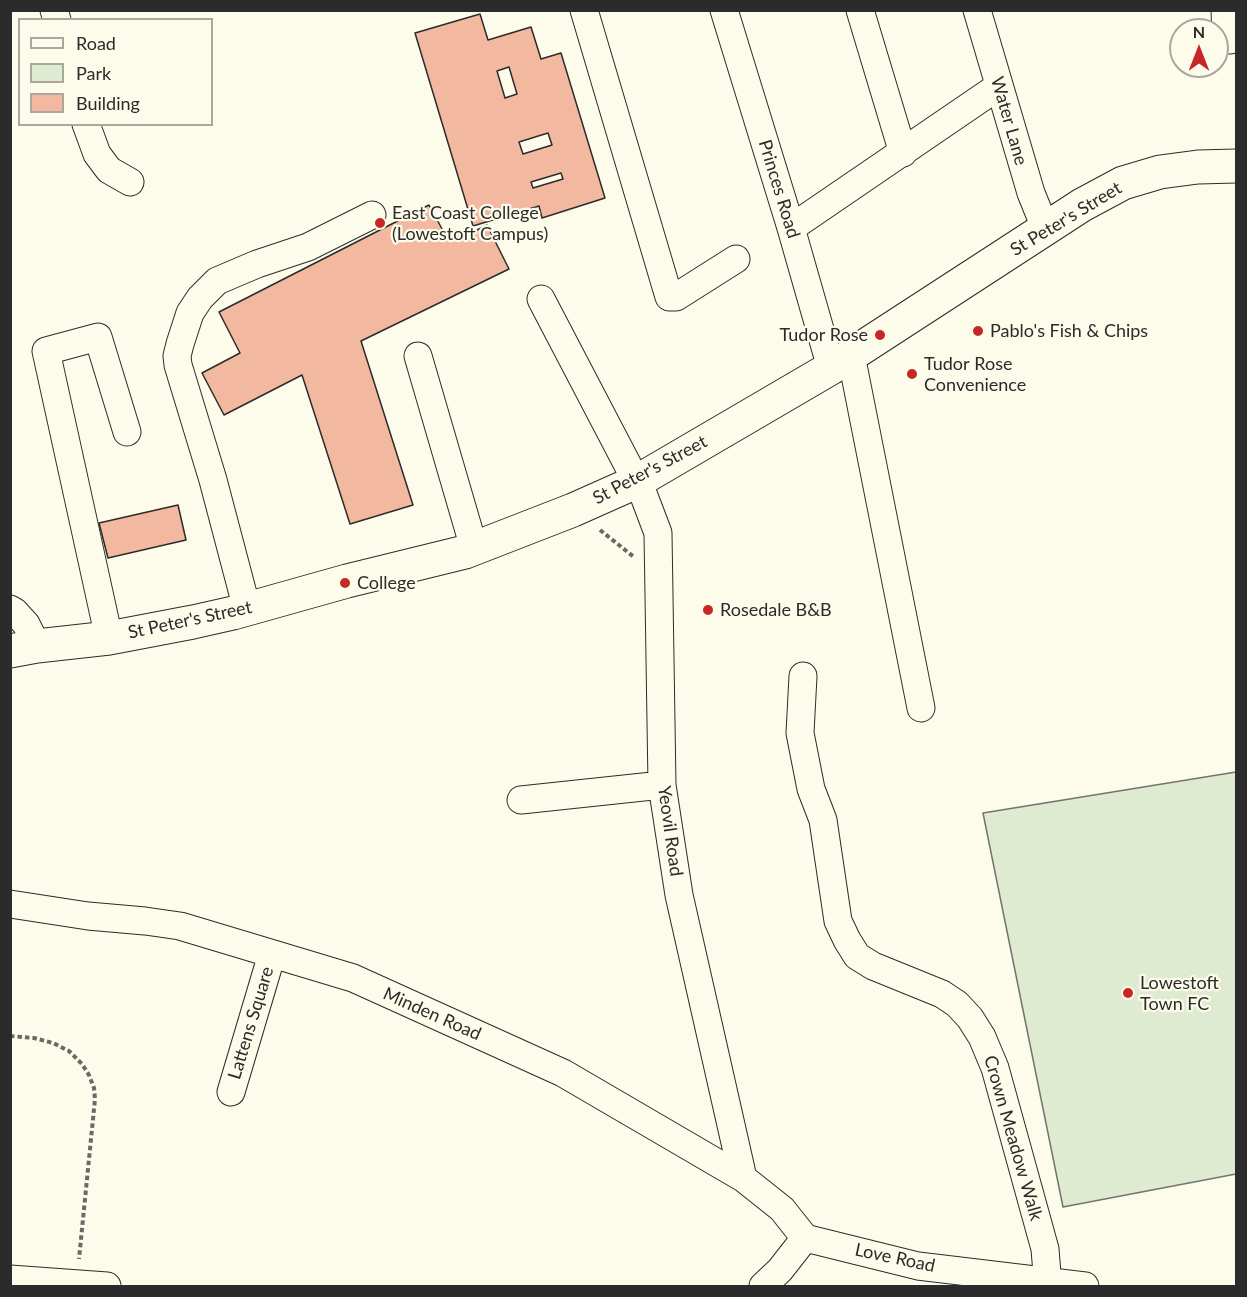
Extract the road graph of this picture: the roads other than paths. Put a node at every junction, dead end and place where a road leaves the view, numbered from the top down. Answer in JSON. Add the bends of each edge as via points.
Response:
{"nodes":[{"id":1,"x":584,"y":10,"type":"edge"},
{"id":2,"x":724,"y":10,"type":"edge"},
{"id":3,"x":860,"y":10,"type":"edge"},
{"id":4,"x":977,"y":10,"type":"edge"},
{"id":5,"x":1225,"y":10,"type":"edge"},
{"id":6,"x":1236,"y":39,"type":"edge"},
{"id":7,"x":999,"y":86,"type":"junction"},
{"id":8,"x":87,"y":126,"type":"edge"},
{"id":9,"x":903,"y":153,"type":"junction"},
{"id":10,"x":1236,"y":166,"type":"edge"},
{"id":11,"x":130,"y":182,"type":"dead end"},
{"id":12,"x":372,"y":215,"type":"dead end"},
{"id":13,"x":791,"y":228,"type":"junction"},
{"id":14,"x":1046,"y":230,"type":"junction"},
{"id":15,"x":736,"y":259,"type":"dead end"},
{"id":16,"x":541,"y":299,"type":"dead end"},
{"id":17,"x":418,"y":356,"type":"dead end"},
{"id":18,"x":841,"y":362,"type":"junction"},
{"id":19,"x":127,"y":432,"type":"dead end"},
{"id":20,"x":636,"y":482,"type":"junction"},
{"id":21,"x":474,"y":548,"type":"junction"},
{"id":22,"x":10,"y":609,"type":"edge"},
{"id":23,"x":248,"y":609,"type":"junction"},
{"id":24,"x":108,"y":638,"type":"junction"},
{"id":25,"x":24,"y":649,"type":"edge"},
{"id":26,"x":803,"y":676,"type":"dead end"},
{"id":27,"x":921,"y":708,"type":"dead end"},
{"id":28,"x":662,"y":785,"type":"junction"},
{"id":29,"x":521,"y":800,"type":"dead end"},
{"id":30,"x":10,"y":904,"type":"edge"},
{"id":31,"x":272,"y":954,"type":"junction"},
{"id":32,"x":231,"y":1092,"type":"dead end"},
{"id":33,"x":743,"y":1178,"type":"junction"},
{"id":34,"x":805,"y":1238,"type":"junction"},
{"id":35,"x":10,"y":1279,"type":"edge"},
{"id":36,"x":1048,"y":1285,"type":"edge"},
{"id":37,"x":107,"y":1287,"type":"edge"},
{"id":38,"x":763,"y":1287,"type":"edge"},
{"id":39,"x":1085,"y":1287,"type":"edge"}],
"edges":[{"from":1,"to":15,"type":"street","via":[[669,297],[676,297]]},
{"from":2,"to":13,"type":"street","name":"Princes Road"},
{"from":3,"to":9,"type":"street"},
{"from":4,"to":7,"type":"street","name":"Water Lane"},
{"from":5,"to":6,"type":"street","via":[[1226,36]]},
{"from":7,"to":9,"type":"street"},
{"from":7,"to":14,"type":"street","name":"Water Lane"},
{"from":8,"to":11,"type":"street","via":[[97,154],[109,170]]},
{"from":9,"to":13,"type":"street"},
{"from":10,"to":14,"type":"main road","name":"St Peter's Street","via":[[1160,172],[1123,183]]},
{"from":12,"to":23,"type":"street","via":[[308,247],[217,281],[190,313],[180,344],[178,365]]},
{"from":13,"to":18,"type":"street","name":"Princes Road"},
{"from":14,"to":18,"type":"main road","name":"St Peter's Street"},
{"from":16,"to":20,"type":"street","name":"Yeovil Road"},
{"from":17,"to":21,"type":"street"},
{"from":18,"to":20,"type":"main road","name":"St Peter's Street"},
{"from":18,"to":27,"type":"street","name":"Princes Road"},
{"from":19,"to":24,"type":"street","via":[[98,337],[46,351]]},
{"from":20,"to":21,"type":"main road","name":"St Peter's Street"},
{"from":20,"to":28,"type":"street","name":"Yeovil Road","via":[[658,533]]},
{"from":21,"to":23,"type":"main road","name":"St Peter's Street"},
{"from":22,"to":25,"type":"street","via":[[26,624]]},
{"from":23,"to":24,"type":"main road","name":"St Peter's Street"},
{"from":24,"to":25,"type":"main road","name":"St Peter's Street"},
{"from":26,"to":36,"type":"street","name":"Crown Meadow Walk","via":[[800,733],[811,789],[823,820],[838,921],[857,956],[942,994],[957,1004],[982,1036],[995,1068],[1045,1249]]},
{"from":28,"to":29,"type":"street"},
{"from":28,"to":33,"type":"street","name":"Yeovil Road","via":[[679,895]]},
{"from":30,"to":31,"type":"street","name":"Minden Road","via":[[180,926]]},
{"from":31,"to":32,"type":"street","name":"Lattens Square"},
{"from":31,"to":33,"type":"street","name":"Minden Road","via":[[354,978],[563,1073]]},
{"from":33,"to":34,"type":"street","name":"Minden Road","via":[[782,1209]]},
{"from":34,"to":36,"type":"street","name":"Love Road","via":[[918,1266]]},
{"from":34,"to":38,"type":"street"},
{"from":35,"to":37,"type":"street"},
{"from":36,"to":39,"type":"street","name":"Love Road"}]}
